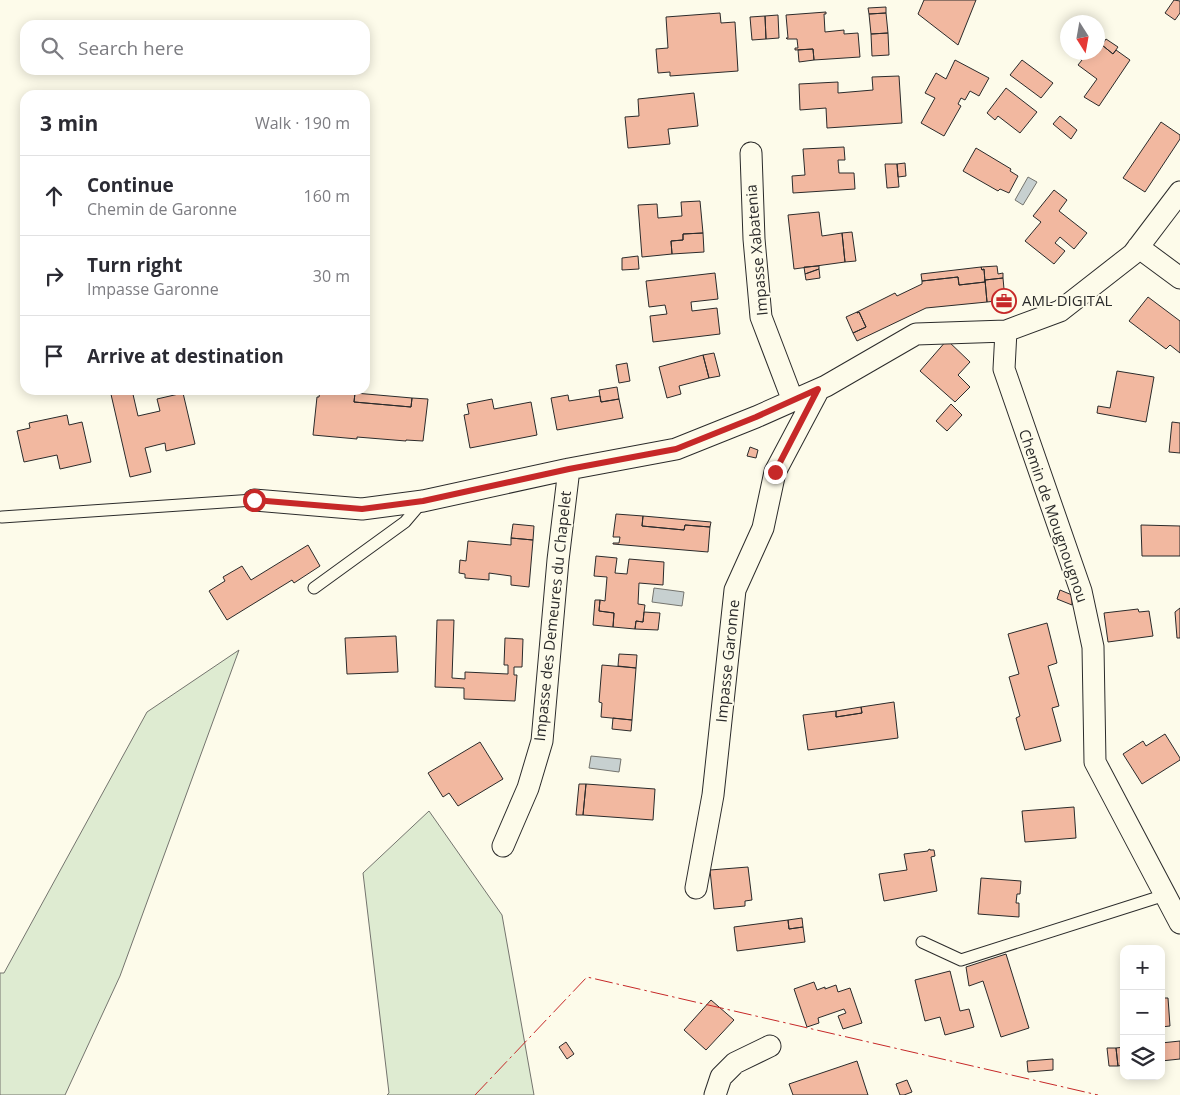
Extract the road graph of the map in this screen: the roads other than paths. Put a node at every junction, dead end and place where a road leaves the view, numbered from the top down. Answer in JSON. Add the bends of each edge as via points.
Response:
{"nodes":[{"id":1,"x":751,"y":153,"type":"dead end"},
{"id":2,"x":1180,"y":192,"type":"edge"},
{"id":3,"x":1138,"y":247,"type":"junction"},
{"id":4,"x":1180,"y":278,"type":"edge"},
{"id":5,"x":1006,"y":331,"type":"junction"},
{"id":6,"x":818,"y":389,"type":"junction"},
{"id":7,"x":793,"y":401,"type":"junction"},
{"id":8,"x":569,"y":469,"type":"junction"},
{"id":9,"x":254,"y":500,"type":"joint"},
{"id":10,"x":423,"y":501,"type":"junction"},
{"id":11,"x":2,"y":517,"type":"dead end"},
{"id":12,"x":314,"y":588,"type":"dead end"},
{"id":13,"x":503,"y":846,"type":"dead end"},
{"id":14,"x":696,"y":888,"type":"dead end"},
{"id":15,"x":1165,"y":895,"type":"junction"},
{"id":16,"x":1180,"y":923,"type":"edge"},
{"id":17,"x":922,"y":942,"type":"dead end"},
{"id":18,"x":770,"y":1046,"type":"dead end"},
{"id":19,"x":715,"y":1095,"type":"edge"}],
"edges":[{"from":1,"to":7,"type":"street","name":"Impasse Xabatenia","via":[[761,317]]},
{"from":2,"to":3,"type":"street"},
{"from":3,"to":4,"type":"street"},
{"from":3,"to":5,"type":"street","via":[[1060,311]]},
{"from":5,"to":6,"type":"street","via":[[916,334]]},
{"from":5,"to":15,"type":"street","name":"Chemin de Mougnougnou","via":[[1004,369],[1080,591],[1093,647],[1095,762]]},
{"from":6,"to":7,"type":"street"},
{"from":6,"to":14,"type":"street","name":"Impasse Garonne","via":[[775,472],[763,528],[735,590],[713,795]]},
{"from":7,"to":8,"type":"street","via":[[676,449]]},
{"from":8,"to":10,"type":"street"},
{"from":8,"to":13,"type":"street","name":"Impasse des Demeures du Chapelet","via":[[542,741],[528,788]]},
{"from":9,"to":10,"type":"street","via":[[362,509]]},
{"from":9,"to":11,"type":"lane"},
{"from":10,"to":12,"type":"lane","via":[[405,522]]},
{"from":15,"to":16,"type":"street","name":"Chemin de Mougnougnou"},
{"from":15,"to":17,"type":"lane","via":[[961,960]]},
{"from":18,"to":19,"type":"street","via":[[735,1063],[721,1077]]}]}
